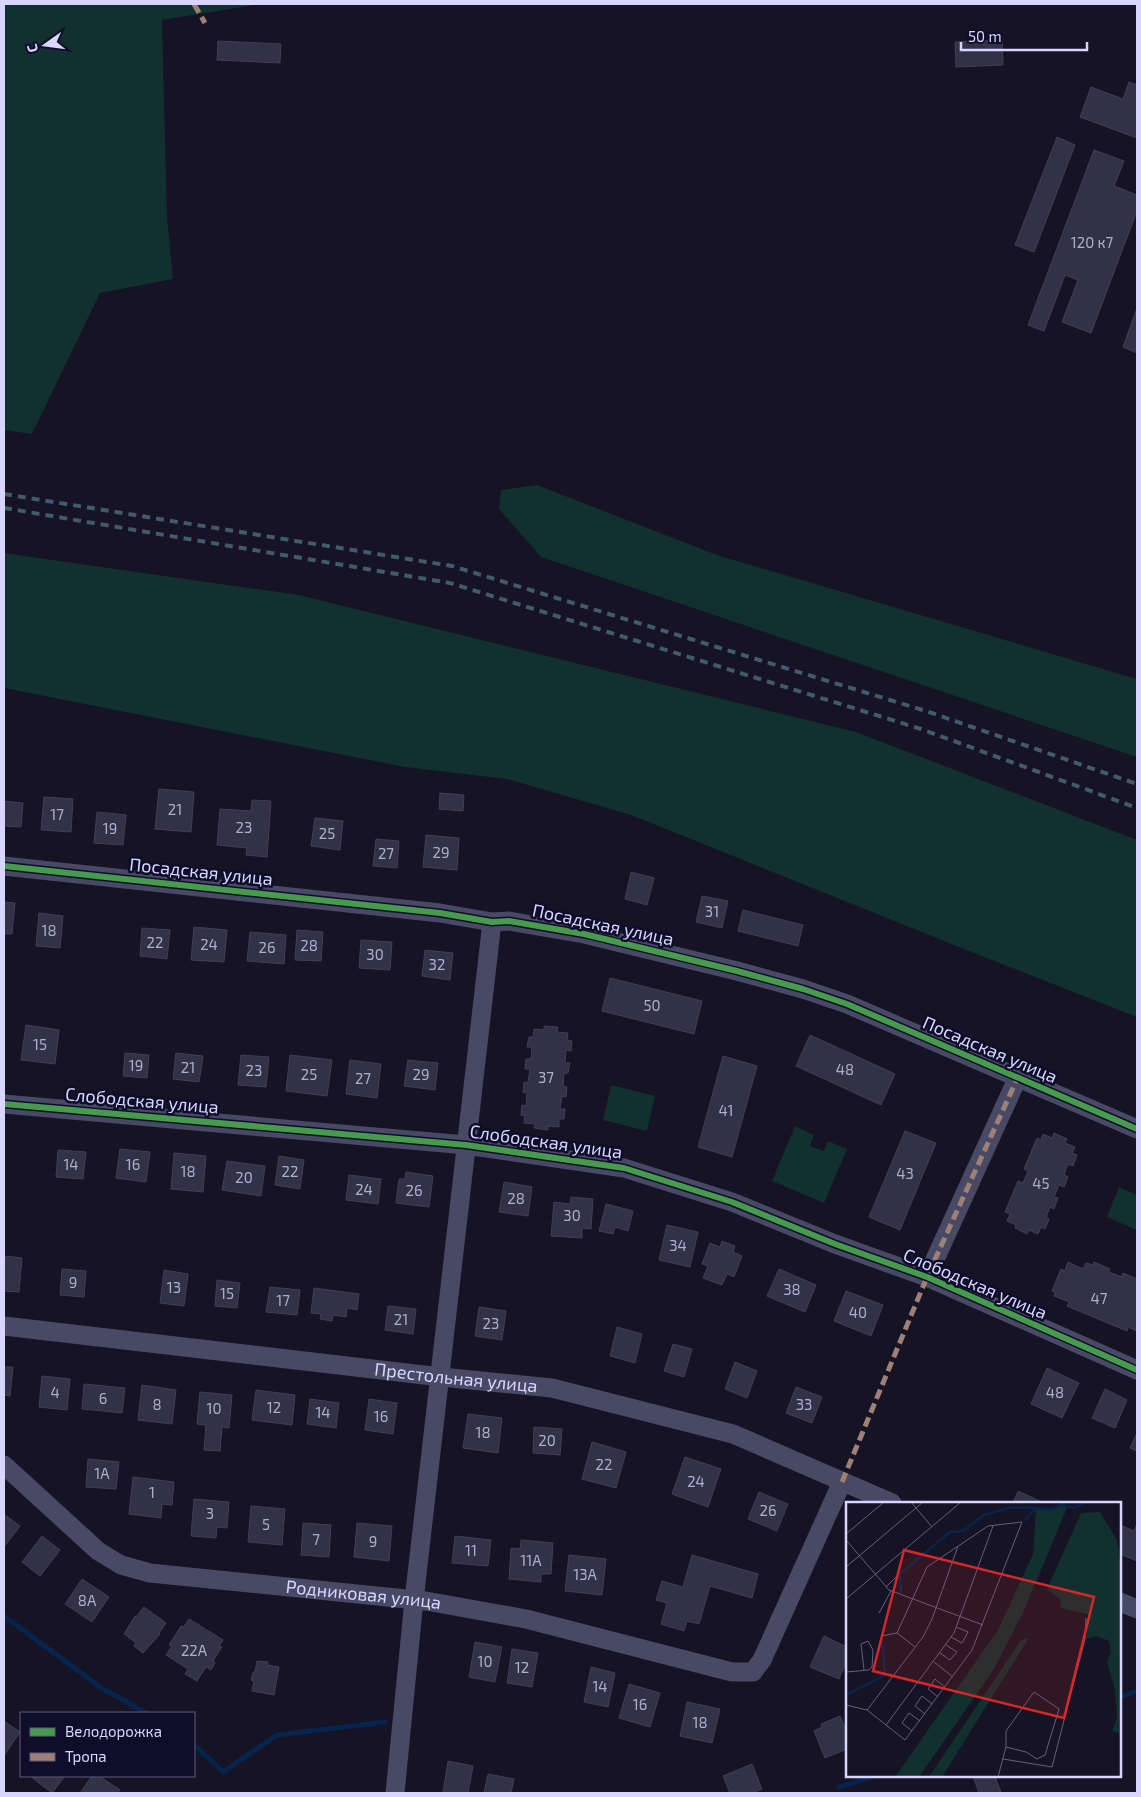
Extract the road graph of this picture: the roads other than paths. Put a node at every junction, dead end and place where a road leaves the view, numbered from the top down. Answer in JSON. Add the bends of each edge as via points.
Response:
{"nodes":[{"id":1,"x":4,"y":866,"type":"edge"},
{"id":2,"x":492,"y":922,"type":"junction"},
{"id":3,"x":1018,"y":1077,"type":"junction"},
{"id":4,"x":4,"y":1104,"type":"edge"},
{"id":5,"x":1137,"y":1129,"type":"edge"},
{"id":6,"x":466,"y":1145,"type":"junction"},
{"id":7,"x":927,"y":1277,"type":"junction"},
{"id":8,"x":4,"y":1326,"type":"edge"},
{"id":9,"x":1137,"y":1370,"type":"edge"},
{"id":10,"x":441,"y":1377,"type":"junction"},
{"id":11,"x":4,"y":1465,"type":"edge"},
{"id":12,"x":842,"y":1482,"type":"junction"},
{"id":13,"x":890,"y":1502,"type":"edge"},
{"id":14,"x":414,"y":1600,"type":"junction"},
{"id":15,"x":1121,"y":1602,"type":"edge"},
{"id":16,"x":1137,"y":1609,"type":"edge"},
{"id":17,"x":395,"y":1793,"type":"edge"}],
"edges":[{"from":1,"to":2,"type":"street","name":"Посадская улица","via":[[440,913]]},
{"from":2,"to":3,"type":"street","name":"Посадская улица","via":[[509,921],[584,934],[803,989],[847,1004]]},
{"from":2,"to":6,"type":"street"},
{"from":3,"to":5,"type":"street","name":"Посадская улица"},
{"from":3,"to":7,"type":"street"},
{"from":4,"to":6,"type":"street","name":"Слободская улица"},
{"from":6,"to":7,"type":"street","name":"Слободская улица","via":[[624,1168],[732,1202]]},
{"from":6,"to":10,"type":"street"},
{"from":7,"to":9,"type":"street","name":"Слободская улица"},
{"from":8,"to":10,"type":"street","name":"Престольная улица"},
{"from":10,"to":12,"type":"street","name":"Престольная улица","via":[[552,1388],[723,1431]]},
{"from":10,"to":14,"type":"street"},
{"from":11,"to":14,"type":"street","name":"Родниковая улица","via":[[98,1551],[121,1565],[150,1573]]},
{"from":12,"to":13,"type":"street","name":"Престольная улица"},
{"from":12,"to":14,"type":"street","name":"Родниковая улица","via":[[762,1660],[753,1672],[732,1672],[526,1619]]},
{"from":14,"to":17,"type":"street"},
{"from":15,"to":16,"type":"street"}]}
